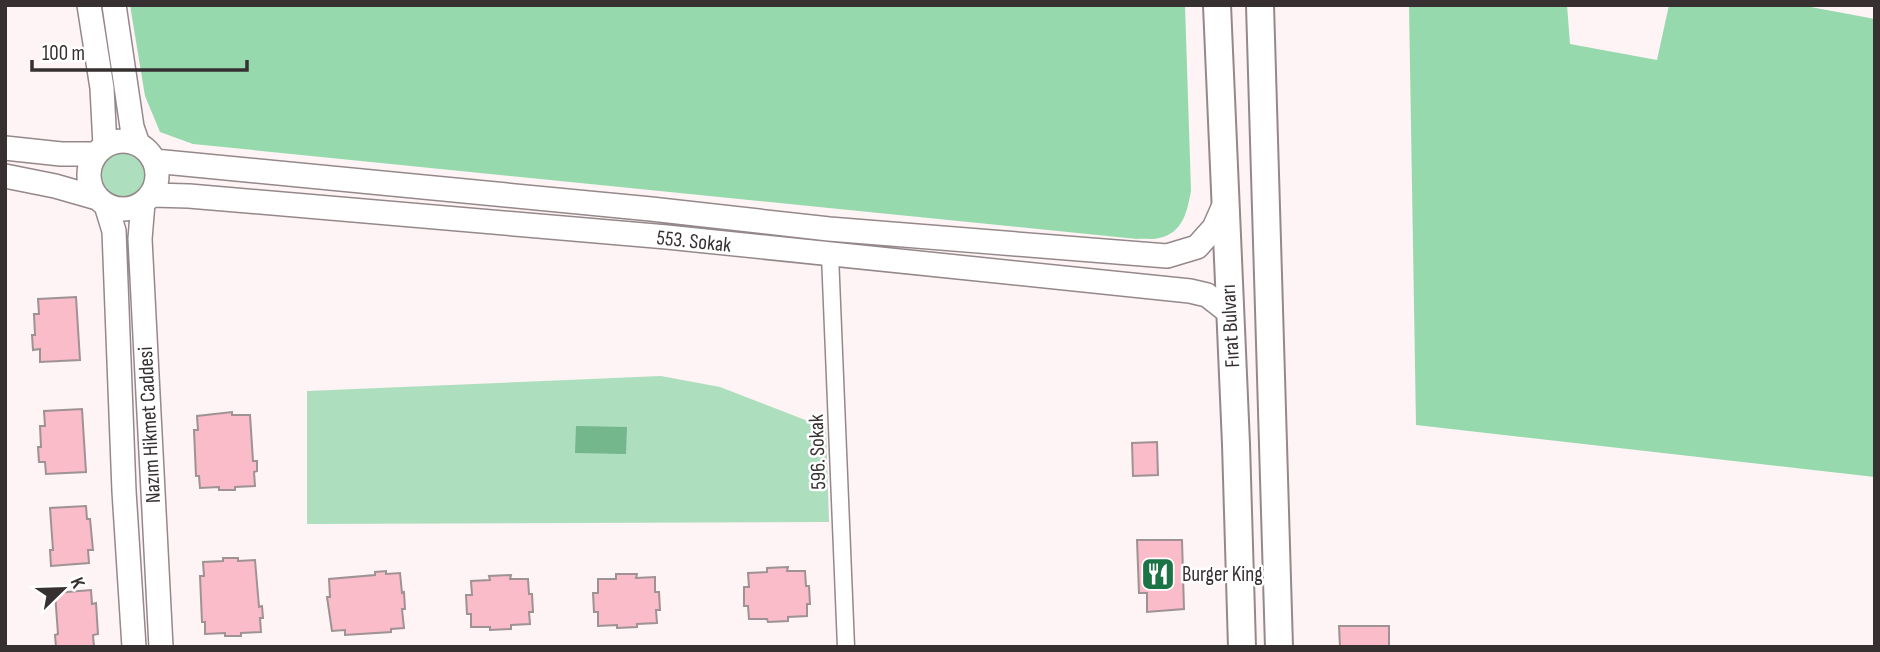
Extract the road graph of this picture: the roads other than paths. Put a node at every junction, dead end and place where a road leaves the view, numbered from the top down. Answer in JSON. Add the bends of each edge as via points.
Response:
{"nodes":[{"id":1,"x":89,"y":5,"type":"edge"},
{"id":2,"x":114,"y":5,"type":"edge"},
{"id":3,"x":1217,"y":5,"type":"edge"},
{"id":4,"x":1260,"y":5,"type":"edge"},
{"id":5,"x":5,"y":148,"type":"edge"},
{"id":6,"x":101,"y":150,"type":"junction"},
{"id":7,"x":146,"y":153,"type":"junction"},
{"id":8,"x":5,"y":176,"type":"edge"},
{"id":9,"x":148,"y":199,"type":"junction"},
{"id":10,"x":102,"y":201,"type":"junction"},
{"id":11,"x":1226,"y":201,"type":"junction"},
{"id":12,"x":830,"y":255,"type":"junction"},
{"id":13,"x":1230,"y":313,"type":"junction"},
{"id":14,"x":134,"y":647,"type":"edge"},
{"id":15,"x":161,"y":647,"type":"edge"},
{"id":16,"x":846,"y":647,"type":"edge"},
{"id":17,"x":1242,"y":647,"type":"edge"},
{"id":18,"x":1279,"y":647,"type":"edge"}],
"edges":[{"from":1,"to":6,"type":"main road","via":[[102,88]]},
{"from":2,"to":7,"type":"main road","via":[[132,127]]},
{"from":3,"to":11,"type":"main road","name":"Fırat Bulvarı"},
{"from":4,"to":18,"type":"main road","name":"Fırat Bulvarı"},
{"from":5,"to":6,"type":"main road","via":[[61,154]]},
{"from":6,"to":7,"type":"main road","via":[[127,141]]},
{"from":6,"to":10,"type":"main road","via":[[89,176]]},
{"from":7,"to":9,"type":"main road","via":[[157,172]]},
{"from":7,"to":11,"type":"main road","via":[[829,229],[1167,256],[1197,247],[1214,228]]},
{"from":8,"to":10,"type":"main road"},
{"from":9,"to":10,"type":"main road","via":[[125,209]]},
{"from":9,"to":12,"type":"main road","name":"553. Sokak","via":[[189,195]]},
{"from":9,"to":15,"type":"main road","name":"Nazım Hikmet Caddesi","via":[[140,239]]},
{"from":10,"to":14,"type":"main road","name":"Nazım Hikmet Caddesi","via":[[114,231]]},
{"from":11,"to":13,"type":"main road","name":"Fırat Bulvarı"},
{"from":12,"to":13,"type":"main road","name":"553. Sokak","via":[[1190,291],[1207,295]]},
{"from":12,"to":16,"type":"street","name":"596. Sokak"},
{"from":13,"to":17,"type":"main road","name":"Fırat Bulvarı"}]}
